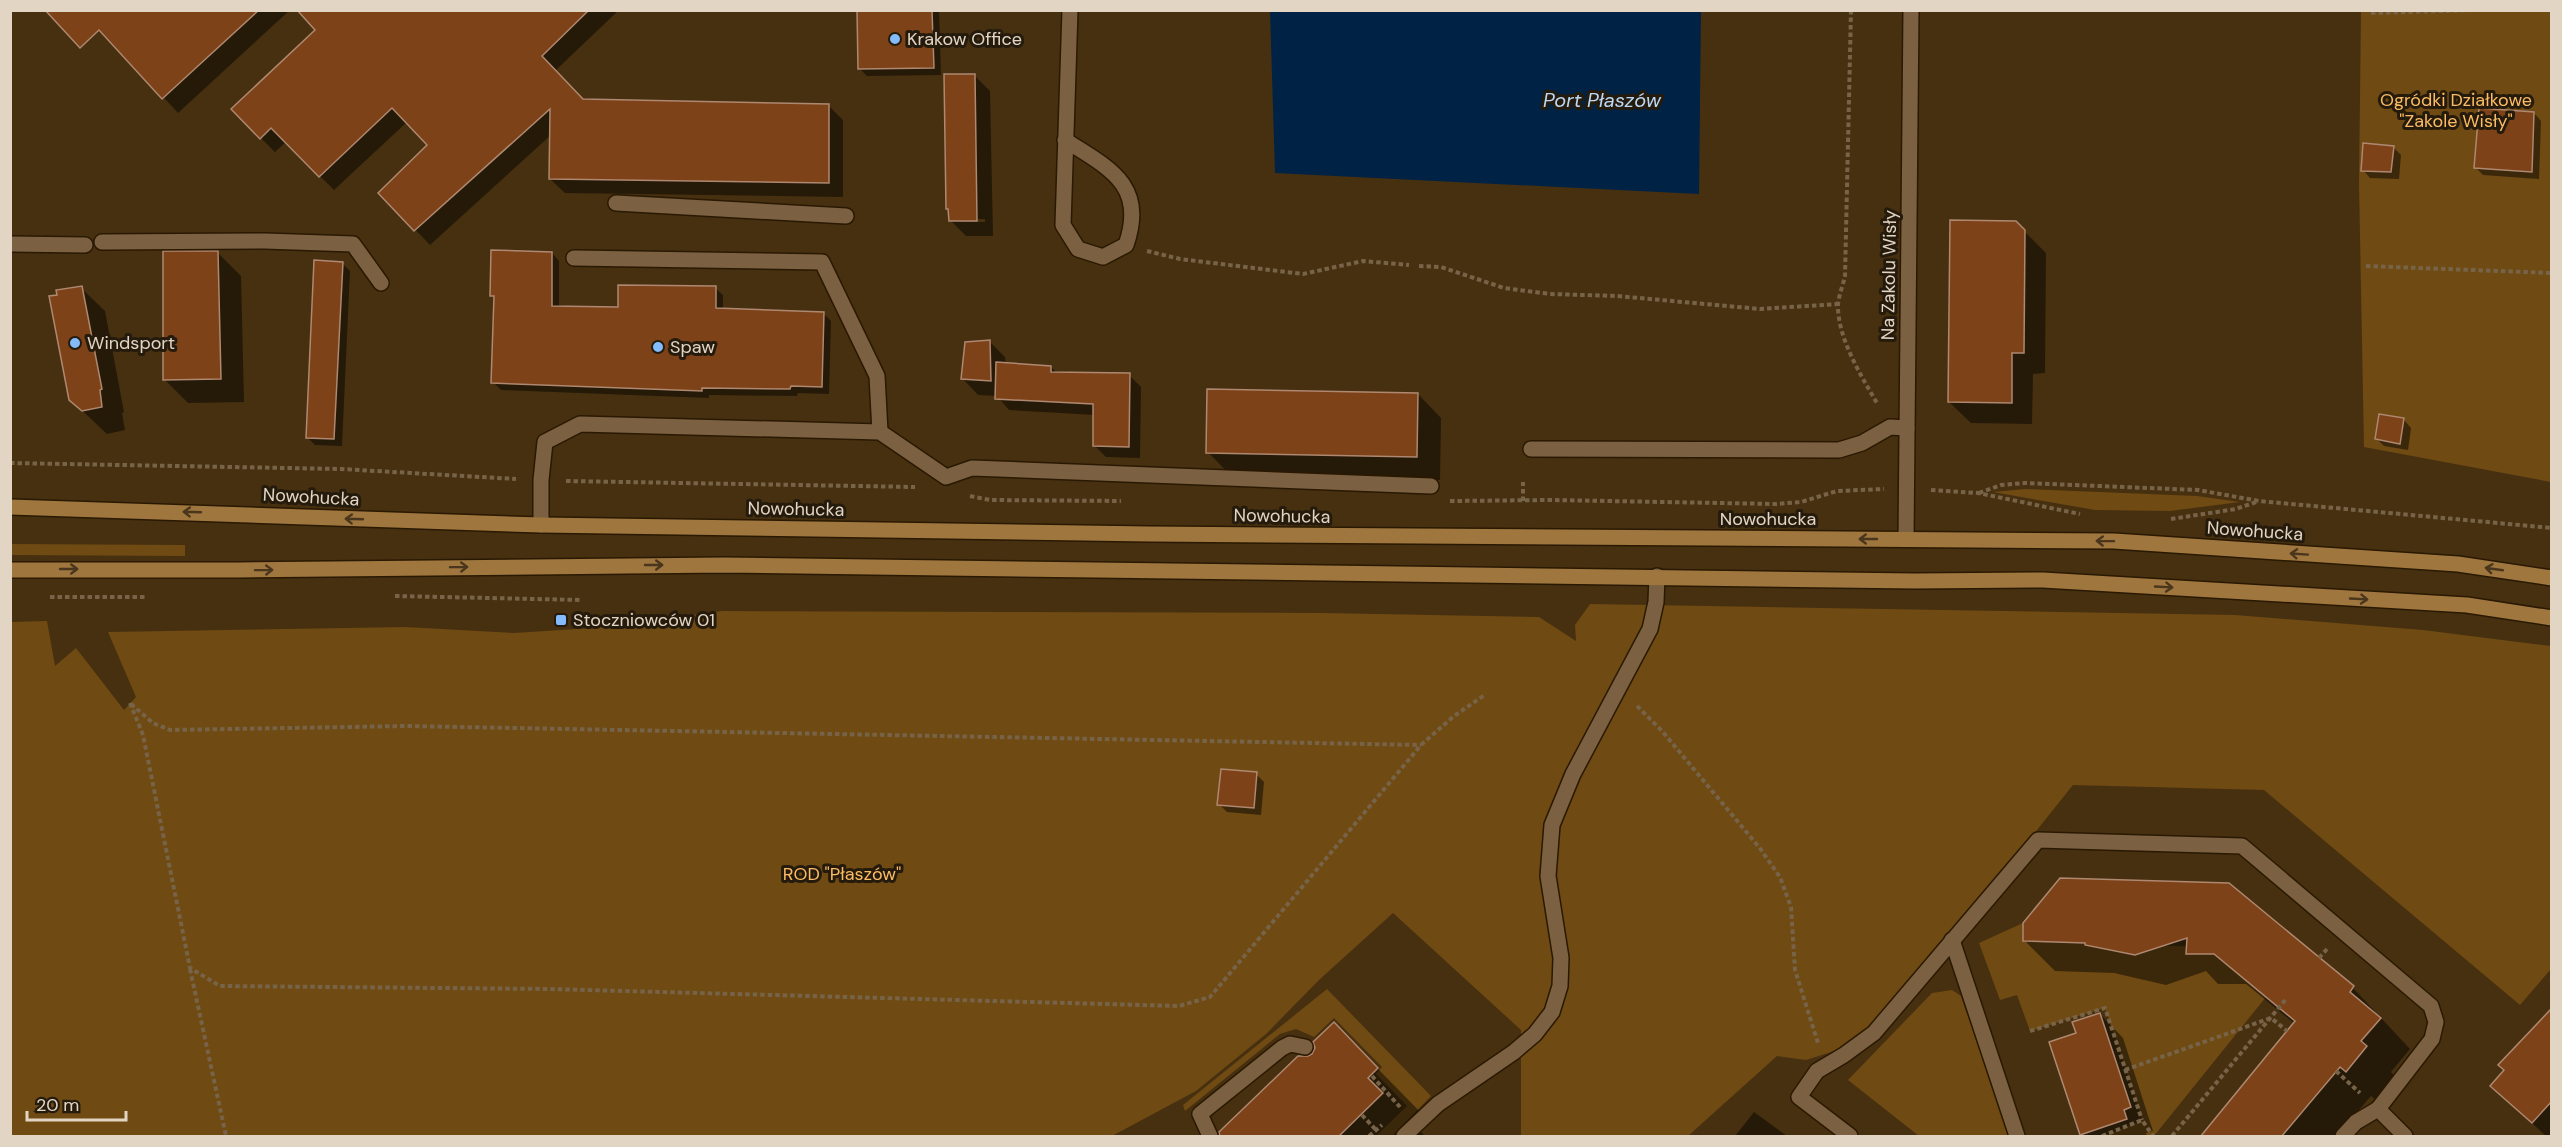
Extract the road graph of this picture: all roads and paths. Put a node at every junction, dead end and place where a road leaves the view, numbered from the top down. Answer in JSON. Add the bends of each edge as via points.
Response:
{"nodes":[{"id":1,"x":1070,"y":10,"type":"edge"},
{"id":2,"x":1851,"y":10,"type":"edge"},
{"id":3,"x":1911,"y":10,"type":"edge"},
{"id":4,"x":2477,"y":10,"type":"edge"},
{"id":5,"x":2371,"y":13,"type":"dead end"},
{"id":6,"x":1065,"y":140,"type":"junction"},
{"id":7,"x":616,"y":203,"type":"dead end"},
{"id":8,"x":846,"y":216,"type":"dead end"},
{"id":9,"x":102,"y":242,"type":"dead end"},
{"id":10,"x":10,"y":244,"type":"edge"},
{"id":11,"x":86,"y":245,"type":"dead end"},
{"id":12,"x":1126,"y":245,"type":"junction"},
{"id":13,"x":574,"y":258,"type":"dead end"},
{"id":14,"x":1409,"y":265,"type":"dead end"},
{"id":15,"x":1419,"y":266,"type":"dead end"},
{"id":16,"x":2366,"y":266,"type":"dead end"},
{"id":17,"x":2552,"y":273,"type":"edge"},
{"id":18,"x":381,"y":283,"type":"dead end"},
{"id":19,"x":1838,"y":304,"type":"junction"},
{"id":20,"x":1890,"y":427,"type":"junction"},
{"id":21,"x":1907,"y":428,"type":"junction"},
{"id":22,"x":880,"y":432,"type":"junction"},
{"id":23,"x":1531,"y":449,"type":"dead end"},
{"id":24,"x":10,"y":463,"type":"edge"},
{"id":25,"x":195,"y":465,"type":"dead end"},
{"id":26,"x":1523,"y":482,"type":"dead end"},
{"id":27,"x":1431,"y":486,"type":"dead end"},
{"id":28,"x":1522,"y":501,"type":"dead end"},
{"id":29,"x":2259,"y":501,"type":"junction"},
{"id":30,"x":10,"y":507,"type":"edge"},
{"id":31,"x":2089,"y":516,"type":"dead end"},
{"id":32,"x":2161,"y":519,"type":"dead end"},
{"id":33,"x":540,"y":525,"type":"junction"},
{"id":34,"x":2552,"y":528,"type":"edge"},
{"id":35,"x":1906,"y":539,"type":"junction"},
{"id":36,"x":10,"y":570,"type":"edge"},
{"id":37,"x":1657,"y":576,"type":"junction"},
{"id":38,"x":2552,"y":578,"type":"edge"},
{"id":39,"x":386,"y":596,"type":"dead end"},
{"id":40,"x":43,"y":597,"type":"dead end"},
{"id":41,"x":153,"y":597,"type":"dead end"},
{"id":42,"x":582,"y":600,"type":"dead end"},
{"id":43,"x":2552,"y":618,"type":"edge"},
{"id":44,"x":1619,"y":687,"type":"junction"},
{"id":45,"x":1486,"y":694,"type":"dead end"},
{"id":46,"x":1421,"y":745,"type":"junction"},
{"id":47,"x":1952,"y":940,"type":"junction"},
{"id":48,"x":190,"y":968,"type":"junction"},
{"id":49,"x":2286,"y":999,"type":"dead end"},
{"id":50,"x":2271,"y":1018,"type":"junction"},
{"id":51,"x":2030,"y":1031,"type":"dead end"},
{"id":52,"x":2287,"y":1031,"type":"dead end"},
{"id":53,"x":1305,"y":1047,"type":"dead end"},
{"id":54,"x":1825,"y":1067,"type":"junction"},
{"id":55,"x":2125,"y":1070,"type":"junction"},
{"id":56,"x":1372,"y":1076,"type":"dead end"},
{"id":57,"x":2378,"y":1109,"type":"junction"},
{"id":58,"x":1393,"y":1114,"type":"dead end"},
{"id":59,"x":1362,"y":1115,"type":"dead end"},
{"id":60,"x":2142,"y":1120,"type":"junction"},
{"id":61,"x":1385,"y":1122,"type":"dead end"},
{"id":62,"x":1376,"y":1130,"type":"junction"},
{"id":63,"x":226,"y":1137,"type":"edge"},
{"id":64,"x":1210,"y":1137,"type":"edge"},
{"id":65,"x":1369,"y":1137,"type":"edge"},
{"id":66,"x":1404,"y":1137,"type":"edge"},
{"id":67,"x":1850,"y":1137,"type":"edge"},
{"id":68,"x":2017,"y":1137,"type":"edge"},
{"id":69,"x":2102,"y":1137,"type":"edge"},
{"id":70,"x":2153,"y":1137,"type":"edge"},
{"id":71,"x":2172,"y":1137,"type":"edge"},
{"id":72,"x":2343,"y":1137,"type":"edge"},
{"id":73,"x":2404,"y":1137,"type":"edge"}],
"edges":[{"from":1,"to":6,"type":"street"},
{"from":2,"to":19,"type":"path","via":[[1845,276]]},
{"from":3,"to":21,"type":"street","name":"Na Zakolu Wisły"},
{"from":4,"to":5,"type":"path"},
{"from":6,"to":12,"type":"street","via":[[1116,174],[1131,197],[1133,225]]},
{"from":6,"to":12,"type":"street","via":[[1063,225],[1078,249],[1103,257]]},
{"from":7,"to":8,"type":"street"},
{"from":9,"to":18,"type":"street","via":[[353,244]]},
{"from":10,"to":11,"type":"street"},
{"from":12,"to":14,"type":"path","via":[[1180,259],[1303,274],[1363,261]]},
{"from":13,"to":22,"type":"street","via":[[822,262],[877,376]]},
{"from":15,"to":19,"type":"path","via":[[1442,267],[1504,288],[1550,294],[1760,309]]},
{"from":16,"to":17,"type":"path"},
{"from":19,"to":20,"type":"path","via":[[1853,360]]},
{"from":20,"to":21,"type":"street"},
{"from":20,"to":23,"type":"street","via":[[1862,443],[1839,450]]},
{"from":21,"to":35,"type":"street","name":"Na Zakolu Wisły"},
{"from":22,"to":27,"type":"street","via":[[946,477],[972,468]]},
{"from":22,"to":33,"type":"street","via":[[580,424],[545,442]]},
{"from":24,"to":25,"type":"path"},
{"from":26,"to":28,"type":"path"},
{"from":29,"to":31,"type":"path","via":[[2198,490],[2025,483],[2001,485],[1978,493]]},
{"from":29,"to":32,"type":"path","via":[[2236,509]]},
{"from":29,"to":34,"type":"path"},
{"from":33,"to":30,"type":"main road","name":"Nowohucka","one_way":true},
{"from":35,"to":33,"type":"main road","name":"Nowohucka","one_way":true,"via":[[1173,535]]},
{"from":38,"to":35,"type":"main road","name":"Nowohucka","one_way":true,"via":[[2458,564],[2114,541]]},
{"from":36,"to":37,"type":"main road","one_way":true,"via":[[724,565]]},
{"from":37,"to":43,"type":"main road","one_way":true,"via":[[2043,580],[2467,605]]},
{"from":37,"to":44,"type":"street","via":[[1650,629]]},
{"from":39,"to":42,"type":"path"},
{"from":40,"to":41,"type":"path"},
{"from":44,"to":54,"type":"path","via":[[1662,731],[1760,847],[1780,877],[1791,907],[1795,970]]},
{"from":44,"to":66,"type":"street","via":[[1573,774],[1552,825],[1548,876],[1561,958],[1560,986],[1552,1012],[1514,1052],[1438,1104]]},
{"from":45,"to":46,"type":"path"},
{"from":46,"to":48,"type":"path","via":[[1210,997],[1179,1006],[550,989],[220,986]]},
{"from":46,"to":48,"type":"path","via":[[407,726],[170,730],[153,723],[130,703],[143,735]]},
{"from":47,"to":54,"type":"street","via":[[1874,1033]]},
{"from":47,"to":57,"type":"street","via":[[2038,840],[2242,846],[2431,1006],[2436,1022],[2432,1039]]},
{"from":47,"to":68,"type":"street"},
{"from":48,"to":63,"type":"path"},
{"from":49,"to":50,"type":"path"},
{"from":50,"to":52,"type":"path"},
{"from":50,"to":55,"type":"path"},
{"from":50,"to":71,"type":"path"},
{"from":51,"to":55,"type":"path","via":[[2105,1008]]},
{"from":53,"to":64,"type":"street","via":[[1290,1044],[1282,1048],[1200,1114]]},
{"from":54,"to":67,"type":"street","via":[[1817,1071],[1799,1097]]},
{"from":55,"to":60,"type":"path"},
{"from":56,"to":58,"type":"path","via":[[1401,1106]]},
{"from":57,"to":72,"type":"street","via":[[2356,1122]]},
{"from":57,"to":73,"type":"street"},
{"from":59,"to":62,"type":"path"},
{"from":60,"to":69,"type":"path"},
{"from":60,"to":70,"type":"path"},
{"from":61,"to":62,"type":"path"},
{"from":62,"to":65,"type":"path"}]}
